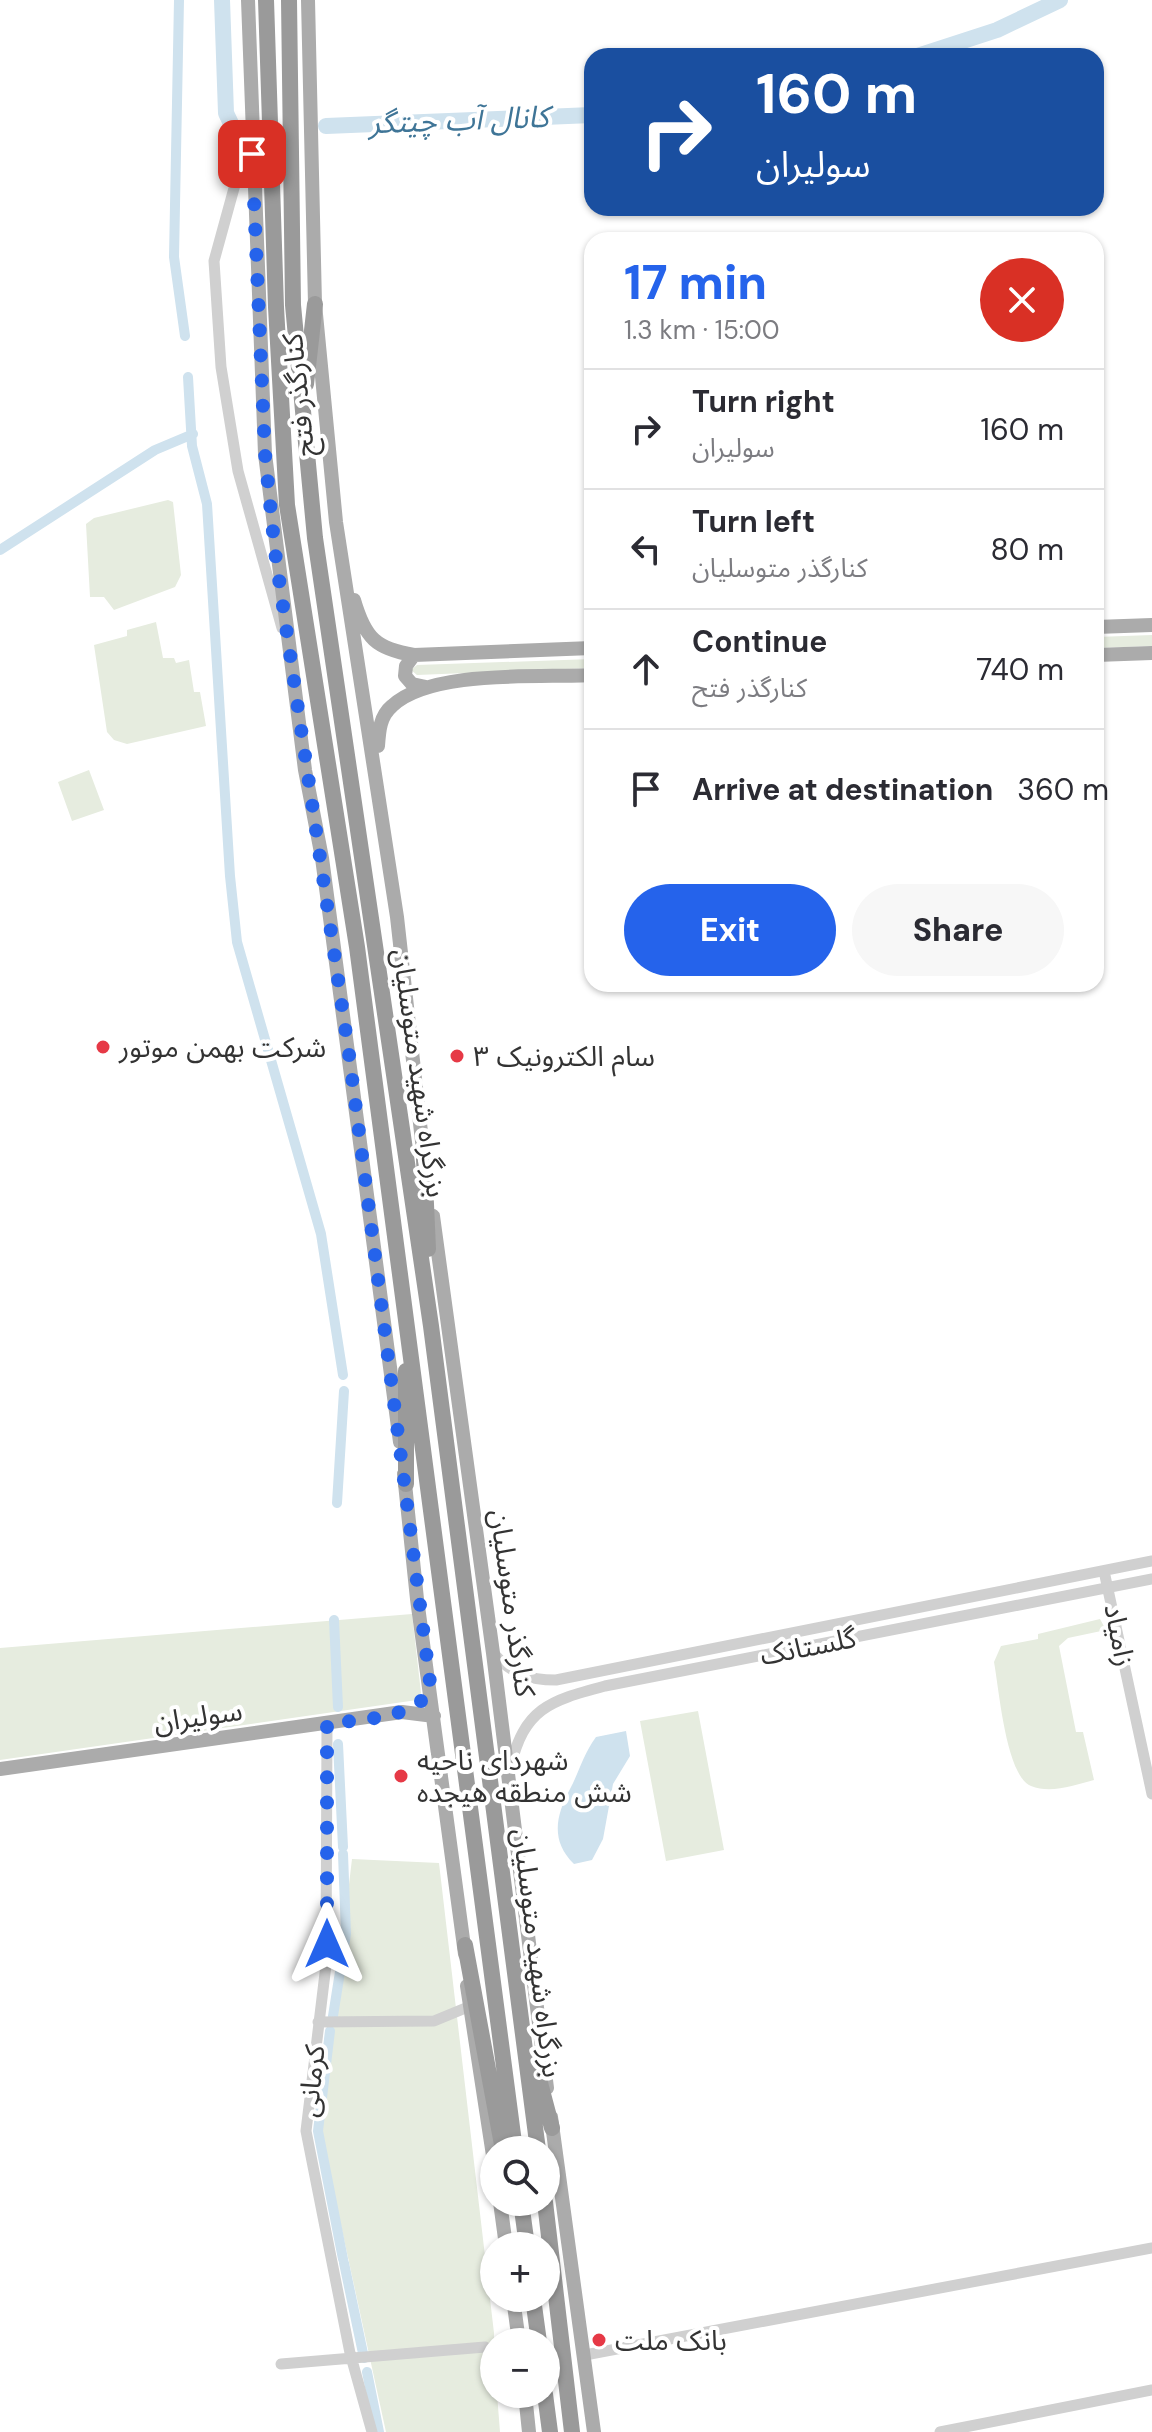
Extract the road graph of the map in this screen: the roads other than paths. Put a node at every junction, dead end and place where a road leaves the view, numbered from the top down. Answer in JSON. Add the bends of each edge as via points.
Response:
{"nodes":[{"id":1,"x":248,"y":0,"type":"edge"},
{"id":2,"x":266,"y":0,"type":"edge"},
{"id":3,"x":289,"y":0,"type":"edge"},
{"id":4,"x":308,"y":0,"type":"edge"},
{"id":5,"x":251,"y":126,"type":"junction"},
{"id":6,"x":315,"y":304,"type":"junction"},
{"id":7,"x":302,"y":418,"type":"junction"},
{"id":8,"x":341,"y":557,"type":"junction"},
{"id":9,"x":1152,"y":625,"type":"edge"},
{"id":10,"x":1104,"y":627,"type":"edge"},
{"id":11,"x":584,"y":648,"type":"edge"},
{"id":12,"x":1152,"y":653,"type":"edge"},
{"id":13,"x":414,"y":655,"type":"junction"},
{"id":14,"x":1104,"y":655,"type":"edge"},
{"id":15,"x":291,"y":660,"type":"junction"},
{"id":16,"x":584,"y":675,"type":"edge"},
{"id":17,"x":426,"y":687,"type":"junction"},
{"id":18,"x":378,"y":782,"type":"junction"},
{"id":19,"x":424,"y":1159,"type":"junction"},
{"id":20,"x":431,"y":1326,"type":"junction"},
{"id":21,"x":408,"y":1329,"type":"junction"},
{"id":22,"x":406,"y":1484,"type":"junction"},
{"id":23,"x":1152,"y":1561,"type":"edge"},
{"id":24,"x":1104,"y":1571,"type":"junction"},
{"id":25,"x":1152,"y":1579,"type":"edge"},
{"id":26,"x":1110,"y":1587,"type":"junction"},
{"id":27,"x":493,"y":1653,"type":"junction"},
{"id":28,"x":602,"y":1668,"type":"junction"},
{"id":29,"x":605,"y":1686,"type":"junction"},
{"id":30,"x":431,"y":1690,"type":"junction"},
{"id":31,"x":402,"y":1712,"type":"junction"},
{"id":32,"x":434,"y":1716,"type":"junction"},
{"id":33,"x":327,"y":1724,"type":"junction"},
{"id":34,"x":0,"y":1769,"type":"edge"},
{"id":35,"x":509,"y":1773,"type":"junction"},
{"id":36,"x":1152,"y":1794,"type":"edge"},
{"id":37,"x":465,"y":1945,"type":"junction"},
{"id":38,"x":518,"y":1998,"type":"junction"},
{"id":39,"x":468,"y":2007,"type":"junction"},
{"id":40,"x":318,"y":2022,"type":"junction"},
{"id":41,"x":552,"y":2128,"type":"junction"},
{"id":42,"x":490,"y":2136,"type":"edge"},
{"id":43,"x":500,"y":2136,"type":"edge"},
{"id":44,"x":513,"y":2136,"type":"edge"},
{"id":45,"x":536,"y":2136,"type":"edge"},
{"id":46,"x":547,"y":2216,"type":"edge"},
{"id":47,"x":1152,"y":2248,"type":"edge"},
{"id":48,"x":480,"y":2347,"type":"edge"},
{"id":49,"x":585,"y":2355,"type":"junction"},
{"id":50,"x":351,"y":2358,"type":"junction"},
{"id":51,"x":281,"y":2364,"type":"dead end"},
{"id":52,"x":1152,"y":2390,"type":"edge"},
{"id":53,"x":526,"y":2408,"type":"edge"},
{"id":54,"x":547,"y":2408,"type":"edge"},
{"id":55,"x":372,"y":2432,"type":"edge"},
{"id":56,"x":529,"y":2432,"type":"edge"},
{"id":57,"x":550,"y":2432,"type":"edge"},
{"id":58,"x":572,"y":2432,"type":"edge"},
{"id":59,"x":594,"y":2432,"type":"edge"},
{"id":60,"x":940,"y":2432,"type":"edge"}],
"edges":[{"from":1,"to":5,"type":"main road","name":"کنارگذر فتح"},
{"from":2,"to":21,"type":"highway","name":"بزرگراه شهید متوسلیان","via":[[287,505],[357,947]]},
{"from":3,"to":7,"type":"highway","name":"بزرگراه شهید متوسلیان","via":[[293,305]]},
{"from":4,"to":6,"type":"main road","name":"کنارگذر فتح"},
{"from":5,"to":15,"type":"main road","name":"کنارگذر فتح","via":[[265,454]]},
{"from":5,"to":15,"type":"street","via":[[216,247],[221,367],[238,471]]},
{"from":6,"to":7,"type":"highway"},
{"from":6,"to":8,"type":"main road","name":"کنارگذر فتح"},
{"from":7,"to":20,"type":"highway","name":"بزرگراه شهید متوسلیان","via":[[315,538]]},
{"from":8,"to":13,"type":"main road","via":[[356,607],[376,642],[387,651]]},
{"from":8,"to":18,"type":"main road","name":"کنارگذر فتح"},
{"from":9,"to":10,"type":"main road"},
{"from":11,"to":13,"type":"main road"},
{"from":12,"to":14,"type":"main road"},
{"from":13,"to":17,"type":"main road","via":[[405,676]]},
{"from":15,"to":22,"type":"main road"},
{"from":16,"to":17,"type":"main road"},
{"from":17,"to":18,"type":"main road","via":[[392,705],[383,718]]},
{"from":18,"to":19,"type":"main road","name":"کنارگذر متوسلیان"},
{"from":19,"to":20,"type":"highway"},
{"from":19,"to":27,"type":"main road","name":"کنارگذر متوسلیان"},
{"from":20,"to":38,"type":"highway","name":"بزرگراه شهید متوسلیان"},
{"from":21,"to":22,"type":"highway"},
{"from":21,"to":44,"type":"highway","name":"بزرگراه شهید متوسلیان"},
{"from":22,"to":30,"type":"main road"},
{"from":23,"to":24,"type":"street","name":"گلستانک"},
{"from":24,"to":26,"type":"street","name":"زامیاد"},
{"from":24,"to":28,"type":"street","name":"گلستانک"},
{"from":25,"to":26,"type":"street","name":"گلستانک"},
{"from":26,"to":29,"type":"street","name":"گلستانک"},
{"from":26,"to":36,"type":"street","name":"زامیاد"},
{"from":27,"to":28,"type":"street","name":"گلستانک","via":[[508,1669],[539,1680]]},
{"from":27,"to":35,"type":"main road","name":"کنارگذر متوسلیان"},
{"from":28,"to":29,"type":"street"},
{"from":29,"to":35,"type":"street","name":"گلستانک","via":[[556,1699],[532,1716],[517,1739]]},
{"from":30,"to":31,"type":"main road"},
{"from":30,"to":32,"type":"main road"},
{"from":31,"to":32,"type":"main road"},
{"from":31,"to":33,"type":"main road","name":"سولیران"},
{"from":32,"to":37,"type":"main road"},
{"from":33,"to":34,"type":"main road","name":"سولیران"},
{"from":33,"to":40,"type":"street","name":"کرمانی","via":[[327,1936]]},
{"from":35,"to":41,"type":"main road","name":"کنارگذر متوسلیان"},
{"from":37,"to":39,"type":"main road"},
{"from":37,"to":43,"type":"highway"},
{"from":38,"to":41,"type":"highway"},
{"from":38,"to":45,"type":"highway","name":"بزرگراه شهید متوسلیان"},
{"from":39,"to":40,"type":"street","via":[[434,2021]]},
{"from":39,"to":42,"type":"main road"},
{"from":40,"to":50,"type":"street","name":"کرمانی","via":[[306,2131]]},
{"from":41,"to":49,"type":"main road","name":"کنارگذر متوسلیان"},
{"from":46,"to":58,"type":"highway"},
{"from":47,"to":49,"type":"street"},
{"from":48,"to":50,"type":"street"},
{"from":49,"to":59,"type":"main road","name":"کنارگذر متوسلیان"},
{"from":50,"to":51,"type":"street"},
{"from":50,"to":55,"type":"street","name":"کرمانی"},
{"from":52,"to":60,"type":"street"},
{"from":53,"to":56,"type":"main road"},
{"from":54,"to":57,"type":"highway"}]}
